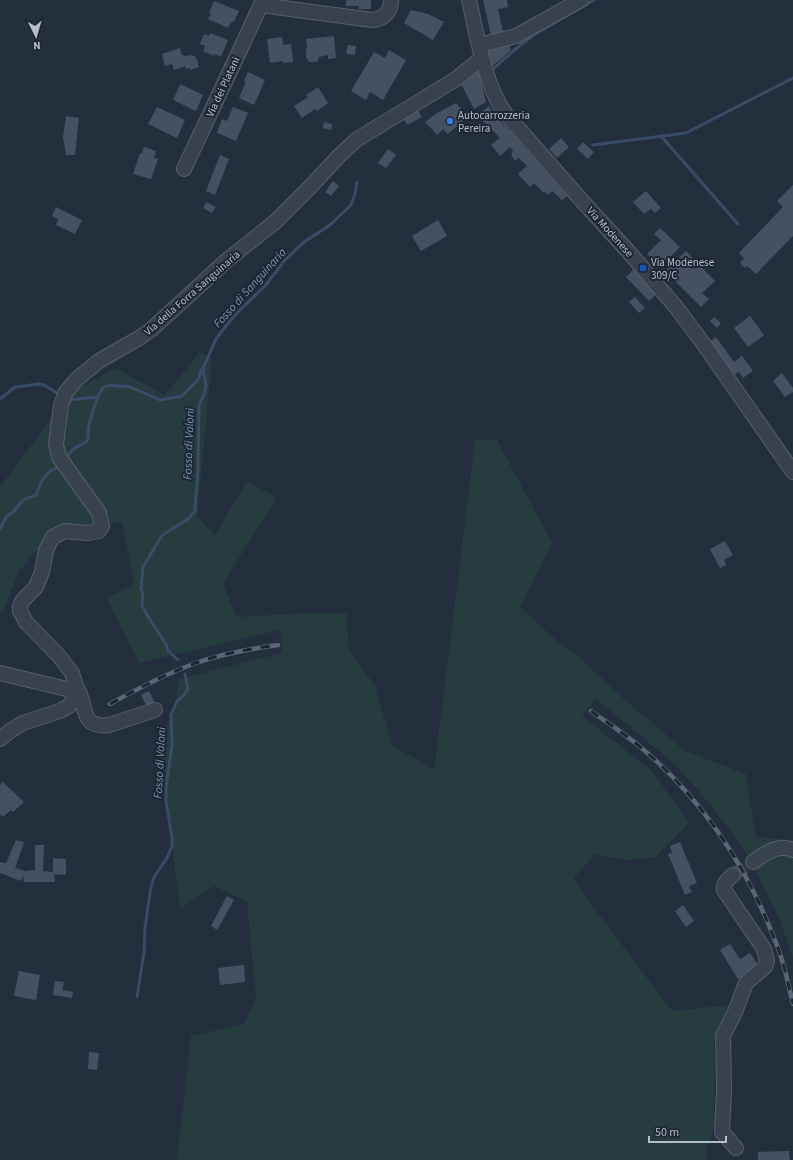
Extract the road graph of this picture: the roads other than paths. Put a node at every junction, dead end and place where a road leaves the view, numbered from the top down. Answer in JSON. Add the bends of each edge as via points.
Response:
{"nodes":[{"id":1,"x":391,"y":0,"type":"edge"},
{"id":2,"x":468,"y":0,"type":"edge"},
{"id":3,"x":581,"y":0,"type":"edge"},
{"id":4,"x":262,"y":2,"type":"edge"},
{"id":5,"x":481,"y":51,"type":"junction"},
{"id":6,"x":184,"y":169,"type":"dead end"},
{"id":7,"x":793,"y":472,"type":"edge"},
{"id":8,"x":0,"y":673,"type":"edge"},
{"id":9,"x":75,"y":689,"type":"junction"},
{"id":10,"x":156,"y":710,"type":"dead end"},
{"id":11,"x":0,"y":739,"type":"edge"},
{"id":12,"x":793,"y":850,"type":"edge"},
{"id":13,"x":753,"y":862,"type":"tunnel mouth"},
{"id":14,"x":732,"y":875,"type":"tunnel mouth"},
{"id":15,"x":736,"y":1148,"type":"dead end"}],
"edges":[{"from":1,"to":4,"type":"street","name":"Via dei Platani","via":[[388,12],[372,20]]},
{"from":2,"to":5,"type":"street","name":"Via Modenese"},
{"from":3,"to":5,"type":"street","via":[[516,36]]},
{"from":4,"to":6,"type":"street","name":"Via dei Platani"},
{"from":5,"to":7,"type":"street","name":"Via Modenese","via":[[489,81],[504,112],[676,307]]},
{"from":5,"to":9,"type":"street","name":"Via della Forra Sanguinaria","via":[[456,79],[356,140],[275,222],[226,261],[152,329],[99,361],[66,392],[60,405],[56,444],[59,457],[99,513],[102,526],[99,531],[65,531],[53,537],[46,550],[36,587],[23,600],[20,611],[26,622],[72,673]]},
{"from":8,"to":9,"type":"street"},
{"from":9,"to":10,"type":"street","via":[[77,686],[86,718],[91,723],[109,725]]},
{"from":9,"to":11,"type":"street","via":[[74,698],[69,706],[23,723]]},
{"from":12,"to":13,"type":"street","via":[[772,850]]},
{"from":14,"to":15,"type":"street","via":[[724,884],[724,890],[764,949],[767,961],[765,967],[746,984],[723,1036],[722,1132]]}]}
